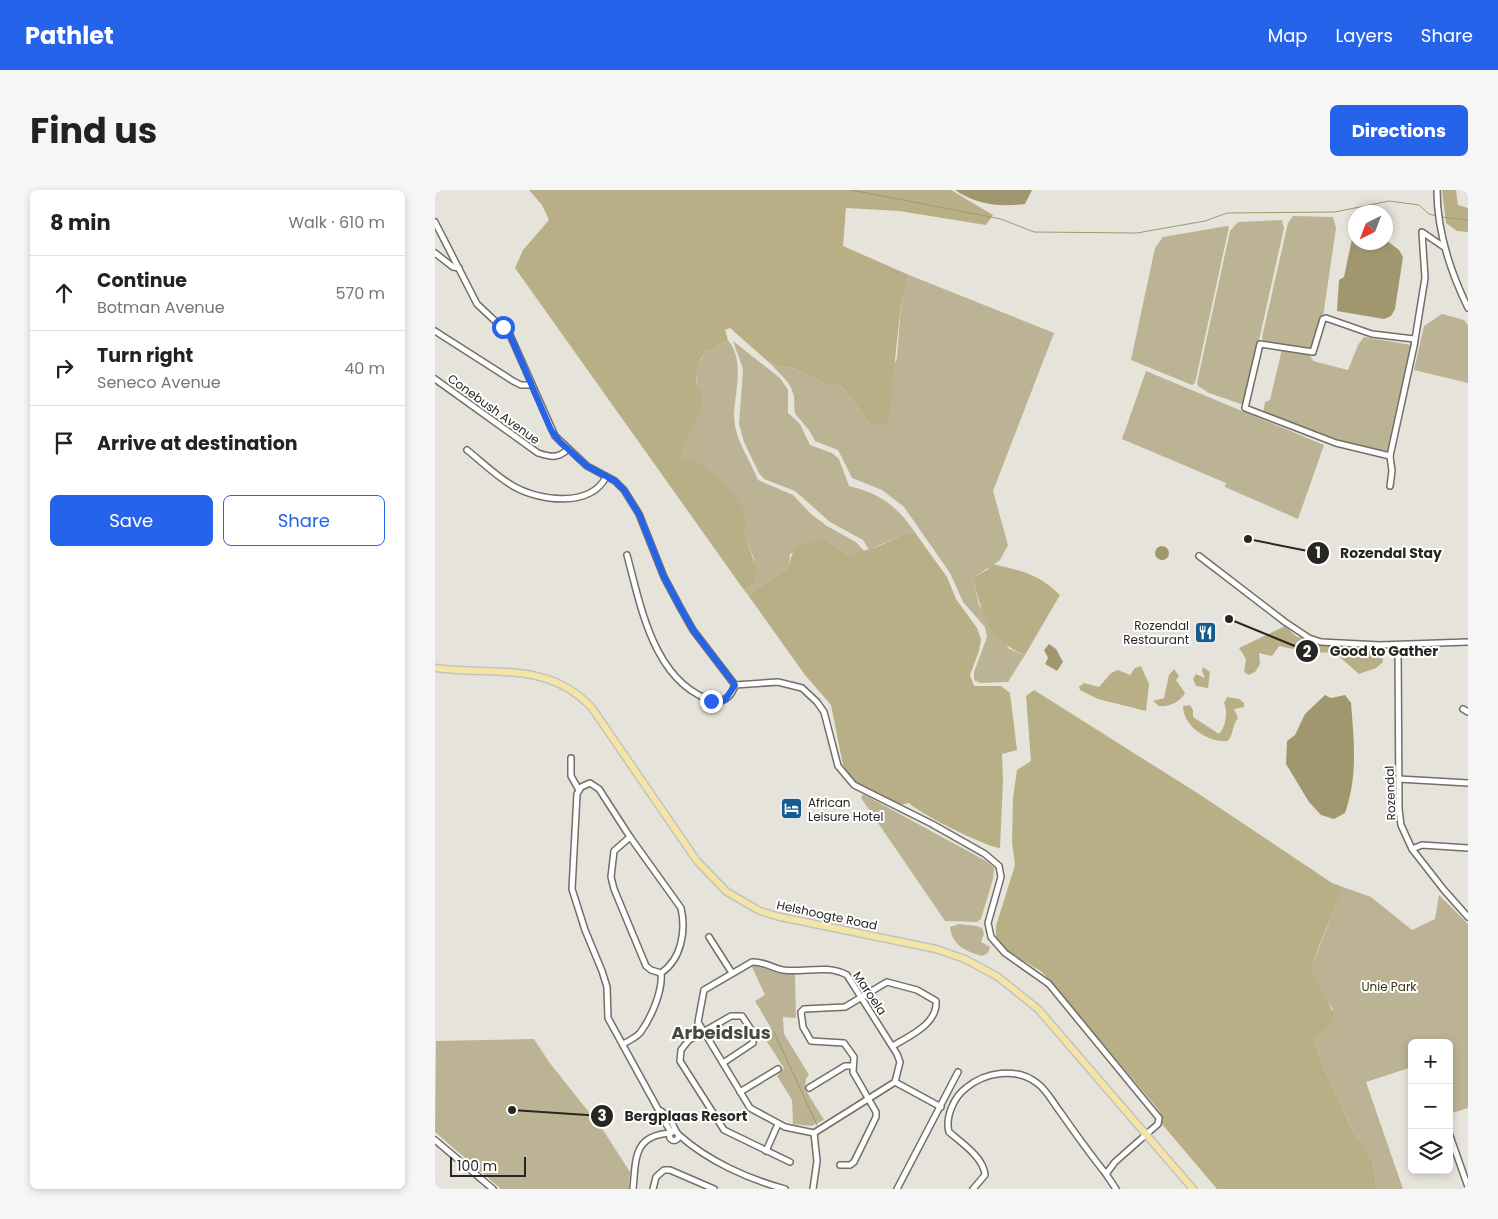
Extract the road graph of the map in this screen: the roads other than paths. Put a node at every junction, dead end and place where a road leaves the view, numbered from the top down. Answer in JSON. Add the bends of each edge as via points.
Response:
{"nodes":[{"id":1,"x":1437,"y":190,"type":"edge"},
{"id":2,"x":435,"y":222,"type":"edge"},
{"id":3,"x":1444,"y":247,"type":"junction"},
{"id":4,"x":435,"y":252,"type":"edge"},
{"id":5,"x":459,"y":268,"type":"junction"},
{"id":6,"x":1468,"y":308,"type":"edge"},
{"id":7,"x":435,"y":331,"type":"edge"},
{"id":8,"x":1414,"y":339,"type":"junction"},
{"id":9,"x":435,"y":379,"type":"edge"},
{"id":10,"x":531,"y":385,"type":"junction"},
{"id":11,"x":568,"y":449,"type":"junction"},
{"id":12,"x":467,"y":450,"type":"dead end"},
{"id":13,"x":1390,"y":456,"type":"junction"},
{"id":14,"x":606,"y":477,"type":"junction"},
{"id":15,"x":1390,"y":486,"type":"dead end"},
{"id":16,"x":627,"y":555,"type":"dead end"},
{"id":17,"x":1199,"y":556,"type":"dead end"},
{"id":18,"x":1468,"y":642,"type":"edge"},
{"id":19,"x":1398,"y":645,"type":"junction"},
{"id":20,"x":435,"y":668,"type":"edge"},
{"id":21,"x":735,"y":685,"type":"junction"},
{"id":22,"x":571,"y":758,"type":"dead end"},
{"id":23,"x":1399,"y":779,"type":"junction"},
{"id":24,"x":1468,"y":783,"type":"edge"},
{"id":25,"x":579,"y":790,"type":"junction"},
{"id":26,"x":630,"y":837,"type":"junction"},
{"id":27,"x":1468,"y":848,"type":"edge"},
{"id":28,"x":1412,"y":849,"type":"junction"},
{"id":29,"x":1468,"y":917,"type":"edge"},
{"id":30,"x":709,"y":937,"type":"dead end"},
{"id":31,"x":661,"y":973,"type":"junction"},
{"id":32,"x":732,"y":973,"type":"junction"},
{"id":33,"x":862,"y":997,"type":"junction"},
{"id":34,"x":703,"y":1032,"type":"junction"},
{"id":35,"x":623,"y":1044,"type":"junction"},
{"id":36,"x":893,"y":1046,"type":"junction"},
{"id":37,"x":723,"y":1063,"type":"junction"},
{"id":38,"x":852,"y":1066,"type":"junction"},
{"id":39,"x":779,"y":1069,"type":"dead end"},
{"id":40,"x":958,"y":1072,"type":"dead end"},
{"id":41,"x":895,"y":1082,"type":"junction"},
{"id":42,"x":809,"y":1088,"type":"dead end"},
{"id":43,"x":740,"y":1092,"type":"junction"},
{"id":44,"x":869,"y":1099,"type":"junction"},
{"id":45,"x":941,"y":1107,"type":"junction"},
{"id":46,"x":778,"y":1124,"type":"junction"},
{"id":47,"x":674,"y":1133,"type":"junction"},
{"id":48,"x":814,"y":1133,"type":"junction"},
{"id":49,"x":1146,"y":1135,"type":"junction"},
{"id":50,"x":435,"y":1140,"type":"edge"},
{"id":51,"x":1453,"y":1144,"type":"edge"},
{"id":52,"x":766,"y":1150,"type":"junction"},
{"id":53,"x":790,"y":1162,"type":"dead end"},
{"id":54,"x":840,"y":1165,"type":"dead end"},
{"id":55,"x":1106,"y":1174,"type":"junction"},
{"id":56,"x":1468,"y":1187,"type":"edge"},
{"id":57,"x":493,"y":1189,"type":"edge"},
{"id":58,"x":633,"y":1189,"type":"edge"},
{"id":59,"x":653,"y":1189,"type":"edge"},
{"id":60,"x":714,"y":1189,"type":"edge"},
{"id":61,"x":785,"y":1189,"type":"edge"},
{"id":62,"x":813,"y":1189,"type":"edge"},
{"id":63,"x":897,"y":1189,"type":"edge"},
{"id":64,"x":973,"y":1189,"type":"edge"},
{"id":65,"x":1116,"y":1189,"type":"edge"},
{"id":66,"x":1193,"y":1189,"type":"edge"}],
"edges":[{"from":1,"to":3,"type":"street"},
{"from":2,"to":5,"type":"street"},
{"from":3,"to":6,"type":"street"},
{"from":3,"to":8,"type":"street","via":[[1422,232],[1425,278]]},
{"from":4,"to":5,"type":"street"},
{"from":5,"to":10,"type":"street","via":[[480,309],[510,335]]},
{"from":7,"to":10,"type":"street","via":[[513,381]]},
{"from":8,"to":13,"type":"street"},
{"from":8,"to":13,"type":"street","via":[[1372,334],[1326,318],[1313,352],[1260,344],[1245,408],[1321,438]]},
{"from":9,"to":11,"type":"street","name":"Conebush Avenue","via":[[538,453],[553,457]]},
{"from":10,"to":11,"type":"street","via":[[551,430]]},
{"from":11,"to":14,"type":"street"},
{"from":12,"to":14,"type":"street","via":[[513,486],[539,496],[565,498],[591,494]]},
{"from":13,"to":15,"type":"street"},
{"from":14,"to":21,"type":"street","via":[[620,485],[639,514],[664,577],[680,607],[693,630]]},
{"from":16,"to":21,"type":"street","via":[[649,629],[673,674],[687,687],[716,702],[725,700]]},
{"from":17,"to":19,"type":"street","via":[[1309,638],[1334,644]]},
{"from":18,"to":19,"type":"street"},
{"from":19,"to":23,"type":"street","name":"Rozendal"},
{"from":20,"to":49,"type":"main road","name":"Helshoogte Road","via":[[532,674],[568,687],[592,708],[697,861],[727,892],[751,907],[776,916],[936,949],[985,969],[1020,992],[1038,1009]]},
{"from":21,"to":49,"type":"street","via":[[778,682],[802,688],[824,712],[839,766],[854,785],[932,824],[995,861],[1001,876],[988,923],[991,937],[1005,954],[1049,984],[1157,1115],[1158,1124]]},
{"from":22,"to":25,"type":"street","via":[[571,776]]},
{"from":23,"to":24,"type":"street"},
{"from":23,"to":28,"type":"street","name":"Rozendal","via":[[1399,816]]},
{"from":25,"to":26,"type":"street","via":[[586,784],[599,789]]},
{"from":25,"to":35,"type":"street","via":[[572,888],[607,987],[608,1018]]},
{"from":26,"to":31,"type":"street","via":[[614,851],[611,877],[646,966]]},
{"from":26,"to":31,"type":"street","via":[[681,908],[684,920],[682,940],[669,968]]},
{"from":27,"to":28,"type":"street","via":[[1422,844]]},
{"from":28,"to":29,"type":"street","name":"Rozendal"},
{"from":30,"to":32,"type":"street"},
{"from":31,"to":35,"type":"street","via":[[663,984],[644,1025],[636,1036]]},
{"from":32,"to":33,"type":"street","name":"Maroela","via":[[752,962],[782,970],[833,970],[847,975]]},
{"from":32,"to":34,"type":"street","name":"Maroela","via":[[704,990],[697,1022]]},
{"from":33,"to":36,"type":"street","name":"Maroela"},
{"from":33,"to":36,"type":"street","via":[[887,982],[917,990],[936,1001],[929,1023]]},
{"from":33,"to":38,"type":"street","via":[[845,1007],[804,1009],[801,1012],[803,1027],[811,1041],[844,1043],[854,1057]]},
{"from":34,"to":37,"type":"street","name":"Maroela"},
{"from":34,"to":37,"type":"street","via":[[735,1015],[745,1020],[754,1034],[753,1043]]},
{"from":34,"to":52,"type":"street","via":[[684,1045],[679,1055],[682,1066],[724,1130]]},
{"from":35,"to":47,"type":"street"},
{"from":36,"to":41,"type":"street","name":"Maroela","via":[[900,1062]]},
{"from":37,"to":43,"type":"street","name":"Maroela"},
{"from":38,"to":42,"type":"street","via":[[845,1066]]},
{"from":38,"to":44,"type":"street"},
{"from":39,"to":43,"type":"street"},
{"from":40,"to":45,"type":"street"},
{"from":41,"to":44,"type":"street"},
{"from":41,"to":45,"type":"street"},
{"from":43,"to":46,"type":"street","name":"Maroela","via":[[750,1108]]},
{"from":44,"to":48,"type":"street"},
{"from":44,"to":54,"type":"street","via":[[876,1112],[876,1121],[854,1162]]},
{"from":45,"to":63,"type":"street"},
{"from":46,"to":48,"type":"street","name":"Maroela"},
{"from":46,"to":52,"type":"street"},
{"from":47,"to":58,"type":"street","via":[[651,1137],[639,1148]]},
{"from":47,"to":61,"type":"street","via":[[714,1160]]},
{"from":48,"to":62,"type":"street","via":[[817,1161]]},
{"from":49,"to":55,"type":"street"},
{"from":49,"to":66,"type":"main road","name":"Helshoogte Road"},
{"from":50,"to":57,"type":"street"},
{"from":51,"to":56,"type":"street"},
{"from":52,"to":53,"type":"street"},
{"from":55,"to":64,"type":"street","via":[[1039,1084],[1018,1074],[998,1073],[964,1089],[950,1114],[949,1132],[979,1160],[985,1170],[985,1175]]},
{"from":55,"to":65,"type":"street"},
{"from":59,"to":60,"type":"street","via":[[656,1177],[664,1170],[676,1171]]}]}
